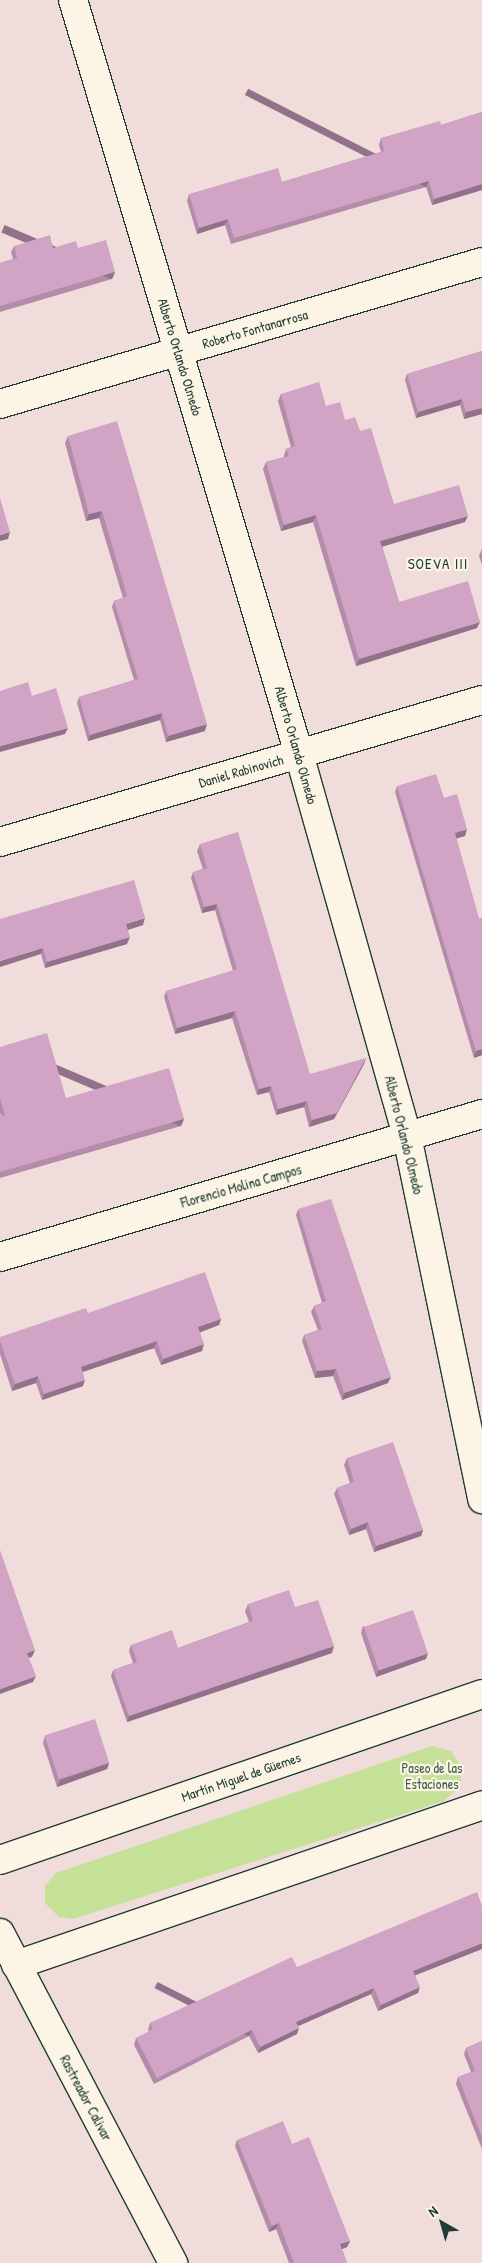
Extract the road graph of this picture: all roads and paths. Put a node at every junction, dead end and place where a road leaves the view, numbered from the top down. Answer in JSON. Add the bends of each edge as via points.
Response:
{"nodes":[{"id":1,"x":73,"y":0,"type":"edge"},
{"id":2,"x":482,"y":262,"type":"edge"},
{"id":3,"x":179,"y":351,"type":"junction"},
{"id":4,"x":0,"y":404,"type":"edge"},
{"id":5,"x":482,"y":700,"type":"edge"},
{"id":6,"x":299,"y":754,"type":"junction"},
{"id":7,"x":0,"y":842,"type":"edge"},
{"id":8,"x":482,"y":1114,"type":"edge"},
{"id":9,"x":407,"y":1136,"type":"junction"},
{"id":10,"x":0,"y":1257,"type":"edge"},
{"id":11,"x":482,"y":1499,"type":"edge"},
{"id":12,"x":482,"y":1694,"type":"edge"},
{"id":13,"x":482,"y":1805,"type":"edge"},
{"id":14,"x":0,"y":1860,"type":"edge"},
{"id":15,"x":0,"y":1934,"type":"edge"},
{"id":16,"x":16,"y":1965,"type":"junction"},
{"id":17,"x":173,"y":2263,"type":"edge"}],
"edges":[{"from":1,"to":3,"type":"street","name":"Alberto Orlando Olmedo"},
{"from":2,"to":3,"type":"street","name":"Roberto Fontanarrosa"},
{"from":3,"to":4,"type":"street","name":"Roberto Fontanarrosa"},
{"from":3,"to":6,"type":"street","name":"Alberto Orlando Olmedo"},
{"from":5,"to":6,"type":"street","name":"Daniel Rabinovich"},
{"from":6,"to":7,"type":"street","name":"Daniel Rabinovich"},
{"from":6,"to":9,"type":"street","name":"Alberto Orlando Olmedo"},
{"from":8,"to":9,"type":"street","name":"Florencio Molina Campos"},
{"from":9,"to":10,"type":"street","name":"Florencio Molina Campos"},
{"from":9,"to":11,"type":"street","name":"Alberto Orlando Olmedo"},
{"from":12,"to":14,"type":"street","name":"Martín Miguel de Güemes"},
{"from":13,"to":16,"type":"street"},
{"from":15,"to":16,"type":"street","name":"Rastreador Calivar"},
{"from":16,"to":17,"type":"street","name":"Rastreador Calivar"}]}
